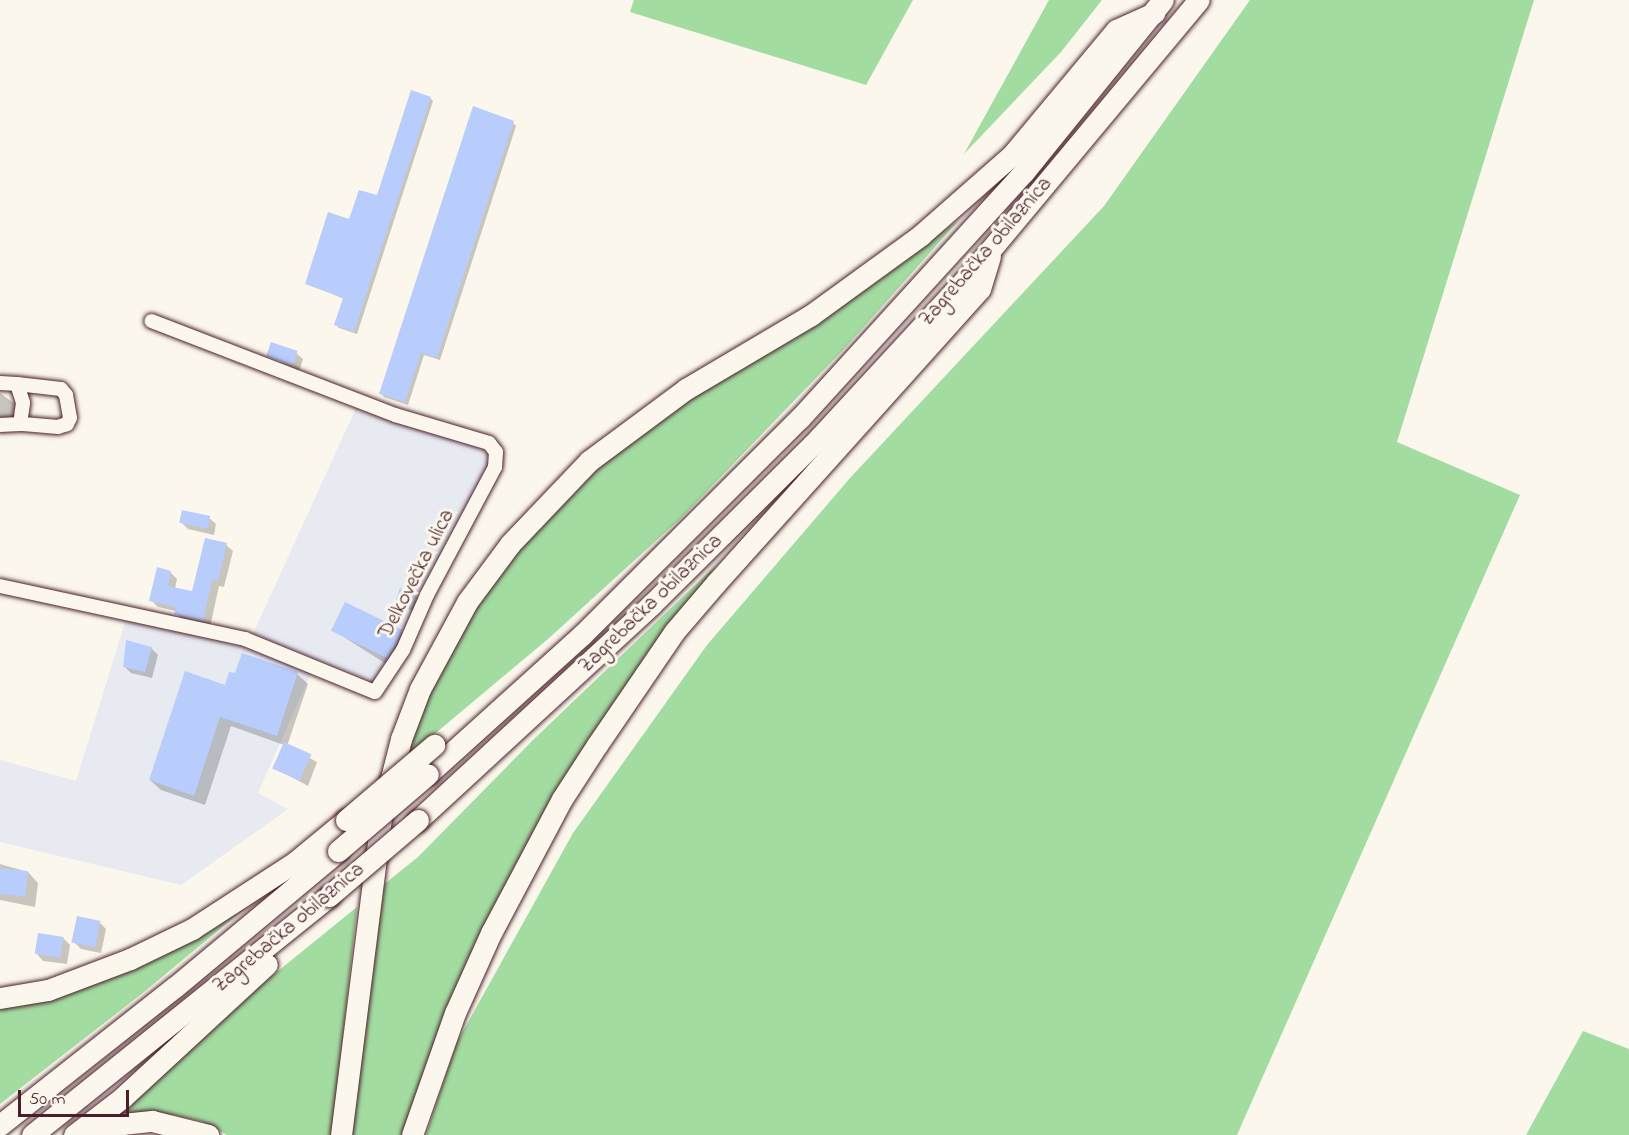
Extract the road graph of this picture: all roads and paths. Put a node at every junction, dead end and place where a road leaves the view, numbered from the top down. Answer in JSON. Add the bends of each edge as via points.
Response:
{"nodes":[{"id":1,"x":1199,"y":0,"type":"edge"},
{"id":2,"x":1159,"y":6,"type":"edge"},
{"id":3,"x":993,"y":247,"type":"junction"},
{"id":4,"x":152,"y":321,"type":"dead end"},
{"id":5,"x":0,"y":383,"type":"edge"},
{"id":6,"x":17,"y":384,"type":"junction"},
{"id":7,"x":20,"y":424,"type":"junction"},
{"id":8,"x":0,"y":425,"type":"edge"},
{"id":9,"x":0,"y":586,"type":"edge"},
{"id":10,"x":476,"y":730,"type":"junction"},
{"id":11,"x":329,"y":896,"type":"junction"},
{"id":12,"x":0,"y":998,"type":"edge"},
{"id":13,"x":0,"y":1125,"type":"edge"},
{"id":14,"x":32,"y":1135,"type":"edge"},
{"id":15,"x":74,"y":1135,"type":"edge"},
{"id":16,"x":94,"y":1135,"type":"edge"},
{"id":17,"x":208,"y":1135,"type":"edge"},
{"id":18,"x":341,"y":1135,"type":"edge"},
{"id":19,"x":411,"y":1135,"type":"edge"}],
"edges":[{"from":1,"to":3,"type":"highway","name":"Zagrebačka obilaznica"},
{"from":2,"to":10,"type":"highway","name":"Zagrebačka obilaznica","via":[[1024,172],[800,418],[582,635]]},
{"from":2,"to":18,"type":"highway","via":[[1116,30],[1012,155],[921,235],[811,315],[686,389],[589,461],[510,544],[467,602],[420,689],[401,739],[381,817]]},
{"from":3,"to":11,"type":"highway","name":"Zagrebačka obilaznica","bridge":true,"via":[[763,494],[652,604],[418,820]]},
{"from":3,"to":19,"type":"highway","via":[[980,289],[681,624],[597,745],[562,799],[491,933],[455,1013]]},
{"from":4,"to":9,"type":"street","name":"Delkovečka ulica","via":[[395,414],[489,443],[496,452],[495,467],[427,595],[403,650],[375,692],[245,639]]},
{"from":5,"to":6,"type":"street"},
{"from":6,"to":7,"type":"street","via":[[23,403]]},
{"from":6,"to":7,"type":"street","via":[[61,389],[66,395],[69,418],[67,424],[58,427]]},
{"from":7,"to":8,"type":"street"},
{"from":10,"to":12,"type":"highway","bridge":true,"via":[[434,746],[295,862],[192,929],[130,959],[48,990]]},
{"from":10,"to":13,"type":"highway","name":"Zagrebačka obilaznica","bridge":true,"via":[[175,987]]},
{"from":11,"to":14,"type":"highway","name":"Zagrebačka obilaznica"},
{"from":11,"to":15,"type":"highway","via":[[320,918],[122,1098]]},
{"from":16,"to":17,"type":"highway","via":[[122,1124],[152,1121]]}]}
